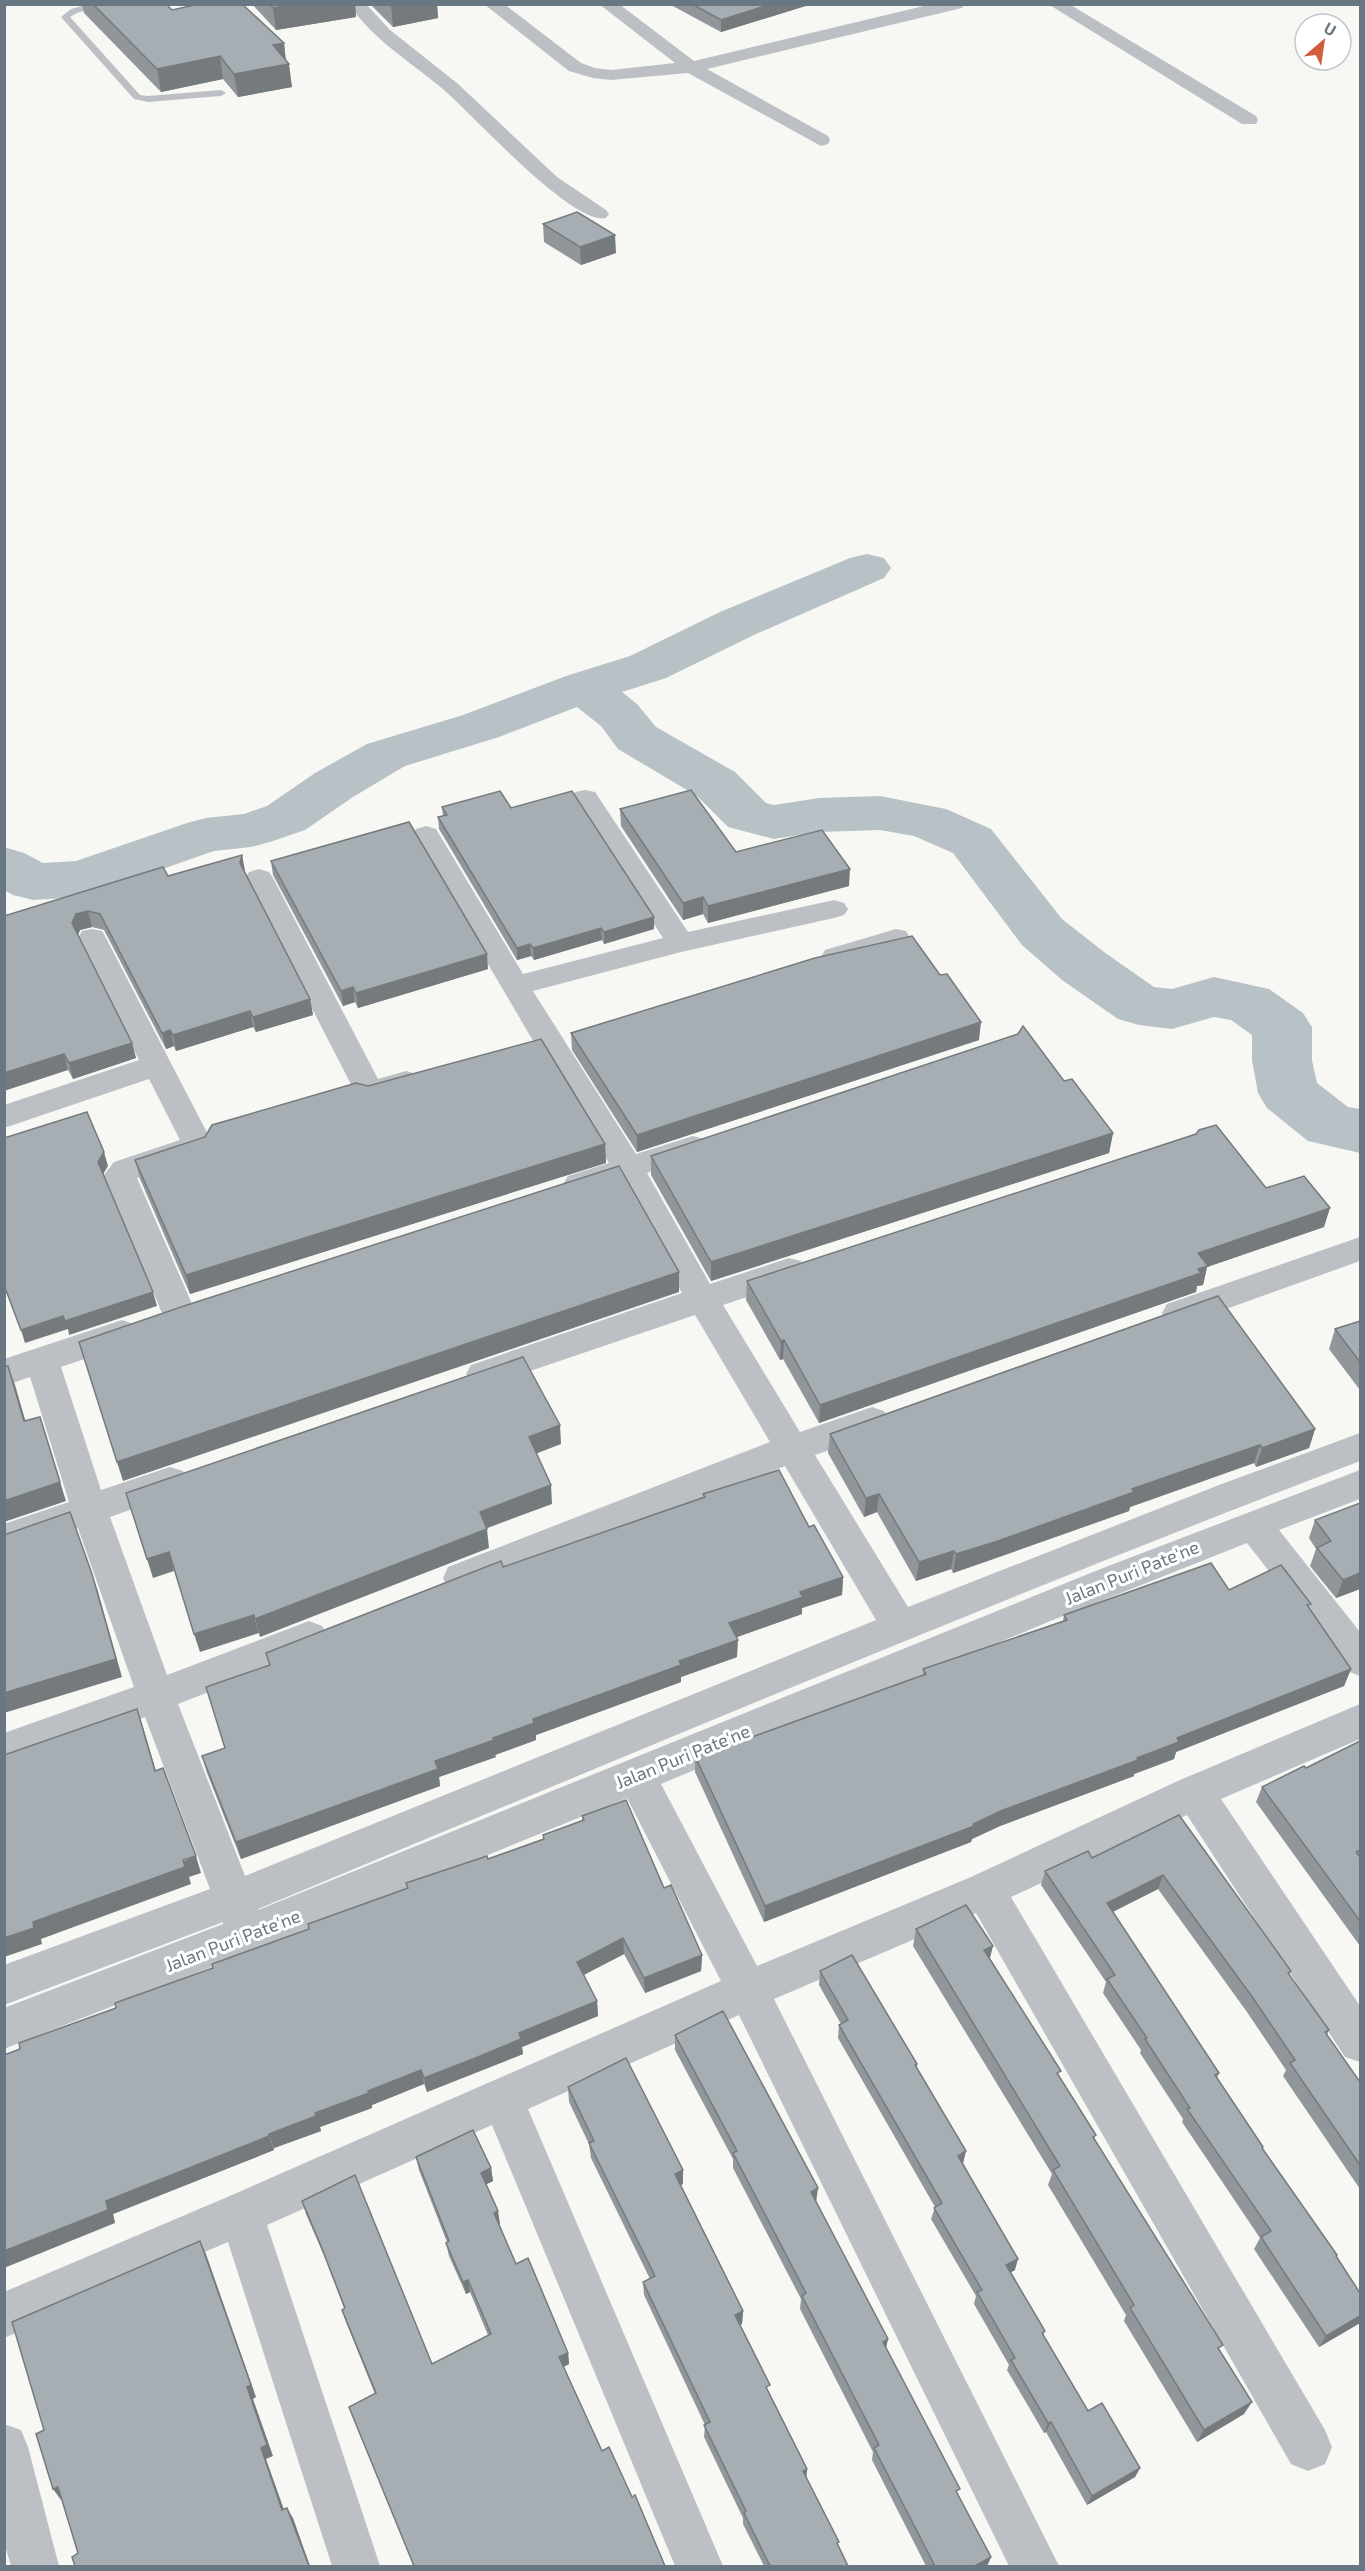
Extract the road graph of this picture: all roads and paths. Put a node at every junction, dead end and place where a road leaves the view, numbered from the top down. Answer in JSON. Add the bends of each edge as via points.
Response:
{"nodes":[{"id":1,"x":102,"y":4,"type":"edge"},
{"id":2,"x":357,"y":4,"type":"edge"},
{"id":3,"x":492,"y":4,"type":"edge"},
{"id":4,"x":607,"y":4,"type":"edge"},
{"id":5,"x":956,"y":4,"type":"edge"},
{"id":6,"x":1056,"y":4,"type":"edge"},
{"id":7,"x":691,"y":67,"type":"junction"},
{"id":8,"x":220,"y":93,"type":"dead end"},
{"id":9,"x":1249,"y":120,"type":"dead end"},
{"id":10,"x":821,"y":140,"type":"dead end"},
{"id":11,"x":599,"y":214,"type":"dead end"},
{"id":12,"x":585,"y":798,"type":"dead end"},
{"id":13,"x":426,"y":835,"type":"dead end"},
{"id":14,"x":259,"y":878,"type":"dead end"},
{"id":15,"x":834,"y":909,"type":"dead end"},
{"id":16,"x":92,"y":938,"type":"dead end"},
{"id":17,"x":896,"y":938,"type":"edge"},
{"id":18,"x":681,"y":943,"type":"junction"},
{"id":19,"x":807,"y":966,"type":"edge"},
{"id":20,"x":516,"y":986,"type":"junction"},
{"id":21,"x":157,"y":1065,"type":"junction"},
{"id":22,"x":438,"y":1074,"type":"edge"},
{"id":23,"x":4,"y":1117,"type":"edge"},
{"id":24,"x":719,"y":1138,"type":"edge"},
{"id":25,"x":629,"y":1169,"type":"junction"},
{"id":26,"x":550,"y":1194,"type":"edge"},
{"id":27,"x":1360,"y":1249,"type":"edge"},
{"id":28,"x":816,"y":1262,"type":"edge"},
{"id":29,"x":702,"y":1299,"type":"junction"},
{"id":30,"x":1150,"y":1324,"type":"edge"},
{"id":31,"x":42,"y":1360,"type":"junction"},
{"id":32,"x":4,"y":1372,"type":"edge"},
{"id":33,"x":453,"y":1384,"type":"edge"},
{"id":34,"x":905,"y":1409,"type":"edge"},
{"id":35,"x":1360,"y":1447,"type":"edge"},
{"id":36,"x":794,"y":1449,"type":"junction"},
{"id":37,"x":203,"y":1470,"type":"edge"},
{"id":38,"x":1343,"y":1478,"type":"edge"},
{"id":39,"x":89,"y":1509,"type":"junction"},
{"id":40,"x":1253,"y":1524,"type":"junction"},
{"id":41,"x":4,"y":1539,"type":"edge"},
{"id":42,"x":436,"y":1588,"type":"edge"},
{"id":43,"x":335,"y":1627,"type":"edge"},
{"id":44,"x":900,"y":1627,"type":"junction"},
{"id":45,"x":1360,"y":1660,"type":"edge"},
{"id":46,"x":776,"y":1678,"type":"junction"},
{"id":47,"x":156,"y":1696,"type":"junction"},
{"id":48,"x":795,"y":1710,"type":"junction"},
{"id":49,"x":1360,"y":1721,"type":"edge"},
{"id":50,"x":4,"y":1750,"type":"edge"},
{"id":51,"x":636,"y":1776,"type":"junction"},
{"id":52,"x":1194,"y":1792,"type":"junction"},
{"id":53,"x":985,"y":1890,"type":"junction"},
{"id":54,"x":232,"y":1900,"type":"junction"},
{"id":55,"x":249,"y":1935,"type":"junction"},
{"id":56,"x":4,"y":1985,"type":"edge"},
{"id":57,"x":748,"y":1990,"type":"junction"},
{"id":58,"x":4,"y":2029,"type":"edge"},
{"id":59,"x":1360,"y":2042,"type":"edge"},
{"id":60,"x":502,"y":2098,"type":"junction"},
{"id":61,"x":241,"y":2214,"type":"junction"},
{"id":62,"x":4,"y":2315,"type":"edge"},
{"id":63,"x":4,"y":2447,"type":"edge"},
{"id":64,"x":1308,"y":2447,"type":"dead end"},
{"id":65,"x":35,"y":2566,"type":"edge"},
{"id":66,"x":356,"y":2566,"type":"edge"},
{"id":67,"x":699,"y":2566,"type":"edge"},
{"id":68,"x":1035,"y":2566,"type":"edge"}],
"edges":[{"from":1,"to":8,"type":"lane","via":[[65,17],[137,97]]},
{"from":2,"to":11,"type":"street","via":[[378,28],[451,87],[550,181]]},
{"from":3,"to":7,"type":"street","via":[[575,67],[593,73]]},
{"from":4,"to":7,"type":"street"},
{"from":5,"to":7,"type":"street"},
{"from":6,"to":9,"type":"street"},
{"from":7,"to":10,"type":"street"},
{"from":12,"to":18,"type":"street"},
{"from":13,"to":20,"type":"street"},
{"from":14,"to":22,"type":"street","via":[[370,1092]]},
{"from":15,"to":18,"type":"street"},
{"from":16,"to":21,"type":"street"},
{"from":17,"to":19,"type":"street"},
{"from":18,"to":20,"type":"street"},
{"from":20,"to":25,"type":"street"},
{"from":21,"to":23,"type":"street"},
{"from":21,"to":31,"type":"street","via":[[198,1146],[125,1170],[120,1178],[190,1310]]},
{"from":24,"to":25,"type":"street"},
{"from":25,"to":26,"type":"street"},
{"from":25,"to":29,"type":"street"},
{"from":27,"to":30,"type":"street"},
{"from":28,"to":29,"type":"street"},
{"from":29,"to":33,"type":"street"},
{"from":29,"to":36,"type":"street"},
{"from":31,"to":32,"type":"street"},
{"from":31,"to":39,"type":"street"},
{"from":34,"to":36,"type":"street"},
{"from":35,"to":38,"type":"street","name":"Jalan Puri Pate'ne"},
{"from":36,"to":42,"type":"street"},
{"from":36,"to":44,"type":"street"},
{"from":37,"to":39,"type":"street"},
{"from":38,"to":40,"type":"street","name":"Jalan Puri Pate'ne"},
{"from":38,"to":44,"type":"street","name":"Jalan Puri Pate'ne","via":[[1232,1495]]},
{"from":39,"to":41,"type":"street"},
{"from":39,"to":47,"type":"street"},
{"from":40,"to":45,"type":"street"},
{"from":40,"to":48,"type":"street","name":"Jalan Puri Pate'ne"},
{"from":43,"to":47,"type":"street"},
{"from":44,"to":46,"type":"street","name":"Jalan Puri Pate'ne"},
{"from":46,"to":48,"type":"street"},
{"from":46,"to":54,"type":"street","name":"Jalan Puri Pate'ne"},
{"from":47,"to":50,"type":"street"},
{"from":47,"to":54,"type":"street"},
{"from":48,"to":51,"type":"street","name":"Jalan Puri Pate'ne"},
{"from":49,"to":52,"type":"street"},
{"from":51,"to":55,"type":"street","name":"Jalan Puri Pate'ne"},
{"from":51,"to":57,"type":"street"},
{"from":52,"to":53,"type":"street"},
{"from":52,"to":59,"type":"street"},
{"from":53,"to":57,"type":"street"},
{"from":53,"to":64,"type":"street"},
{"from":54,"to":55,"type":"street"},
{"from":54,"to":56,"type":"street","name":"Jalan Puri Pate'ne"},
{"from":55,"to":58,"type":"street","name":"Jalan Puri Pate'ne"},
{"from":57,"to":60,"type":"street"},
{"from":57,"to":68,"type":"street"},
{"from":60,"to":61,"type":"street"},
{"from":60,"to":67,"type":"street"},
{"from":61,"to":62,"type":"street"},
{"from":61,"to":66,"type":"street"},
{"from":63,"to":65,"type":"street"}]}
